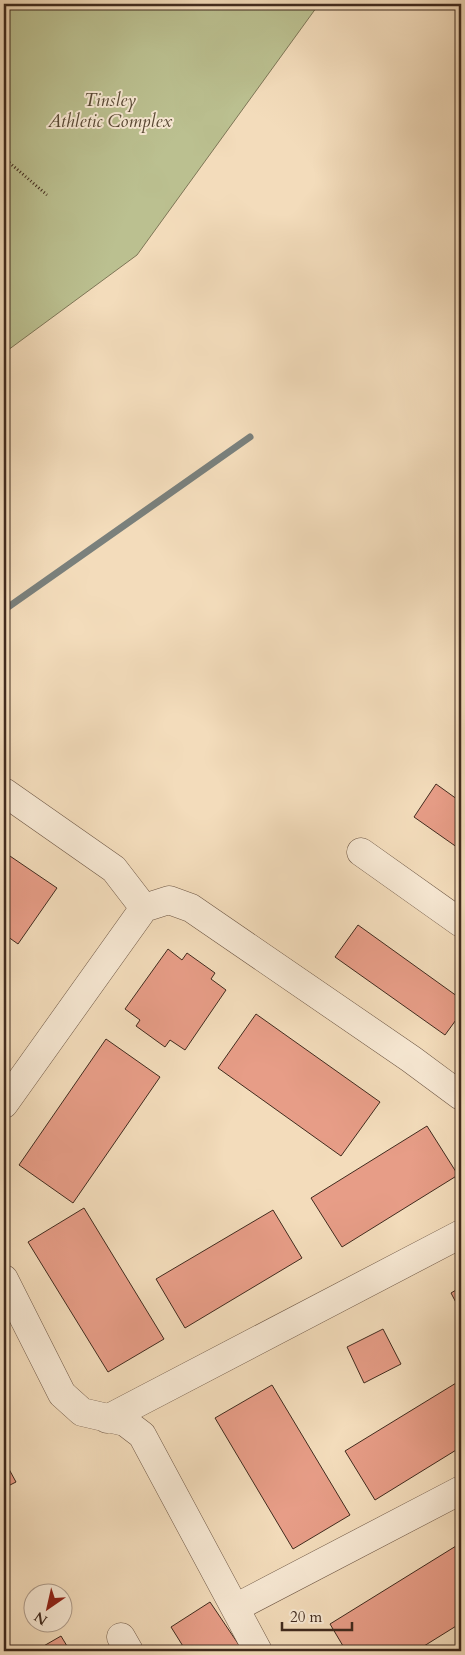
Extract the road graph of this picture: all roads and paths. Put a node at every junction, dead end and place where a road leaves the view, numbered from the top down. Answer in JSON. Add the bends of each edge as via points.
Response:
{"nodes":[{"id":1,"x":4,"y":158,"type":"edge"},
{"id":2,"x":47,"y":195,"type":"dead end"},
{"id":3,"x":4,"y":792,"type":"edge"},
{"id":4,"x":361,"y":852,"type":"dead end"},
{"id":5,"x":144,"y":908,"type":"junction"},
{"id":6,"x":461,"y":923,"type":"edge"},
{"id":7,"x":461,"y":1096,"type":"edge"},
{"id":8,"x":4,"y":1104,"type":"edge"},
{"id":9,"x":461,"y":1234,"type":"edge"},
{"id":10,"x":4,"y":1279,"type":"edge"},
{"id":11,"x":107,"y":1419,"type":"junction"},
{"id":12,"x":461,"y":1490,"type":"edge"},
{"id":13,"x":235,"y":1608,"type":"junction"},
{"id":14,"x":258,"y":1651,"type":"edge"}],
"edges":[{"from":1,"to":2,"type":"path"},
{"from":3,"to":5,"type":"street","via":[[114,868]]},
{"from":4,"to":6,"type":"street"},
{"from":5,"to":7,"type":"street","via":[[169,900],[191,908]]},
{"from":5,"to":8,"type":"street"},
{"from":9,"to":11,"type":"street"},
{"from":10,"to":11,"type":"street","via":[[62,1394],[82,1412]]},
{"from":11,"to":13,"type":"street","via":[[125,1422],[142,1435]]},
{"from":12,"to":13,"type":"street"},
{"from":13,"to":14,"type":"street"}]}
